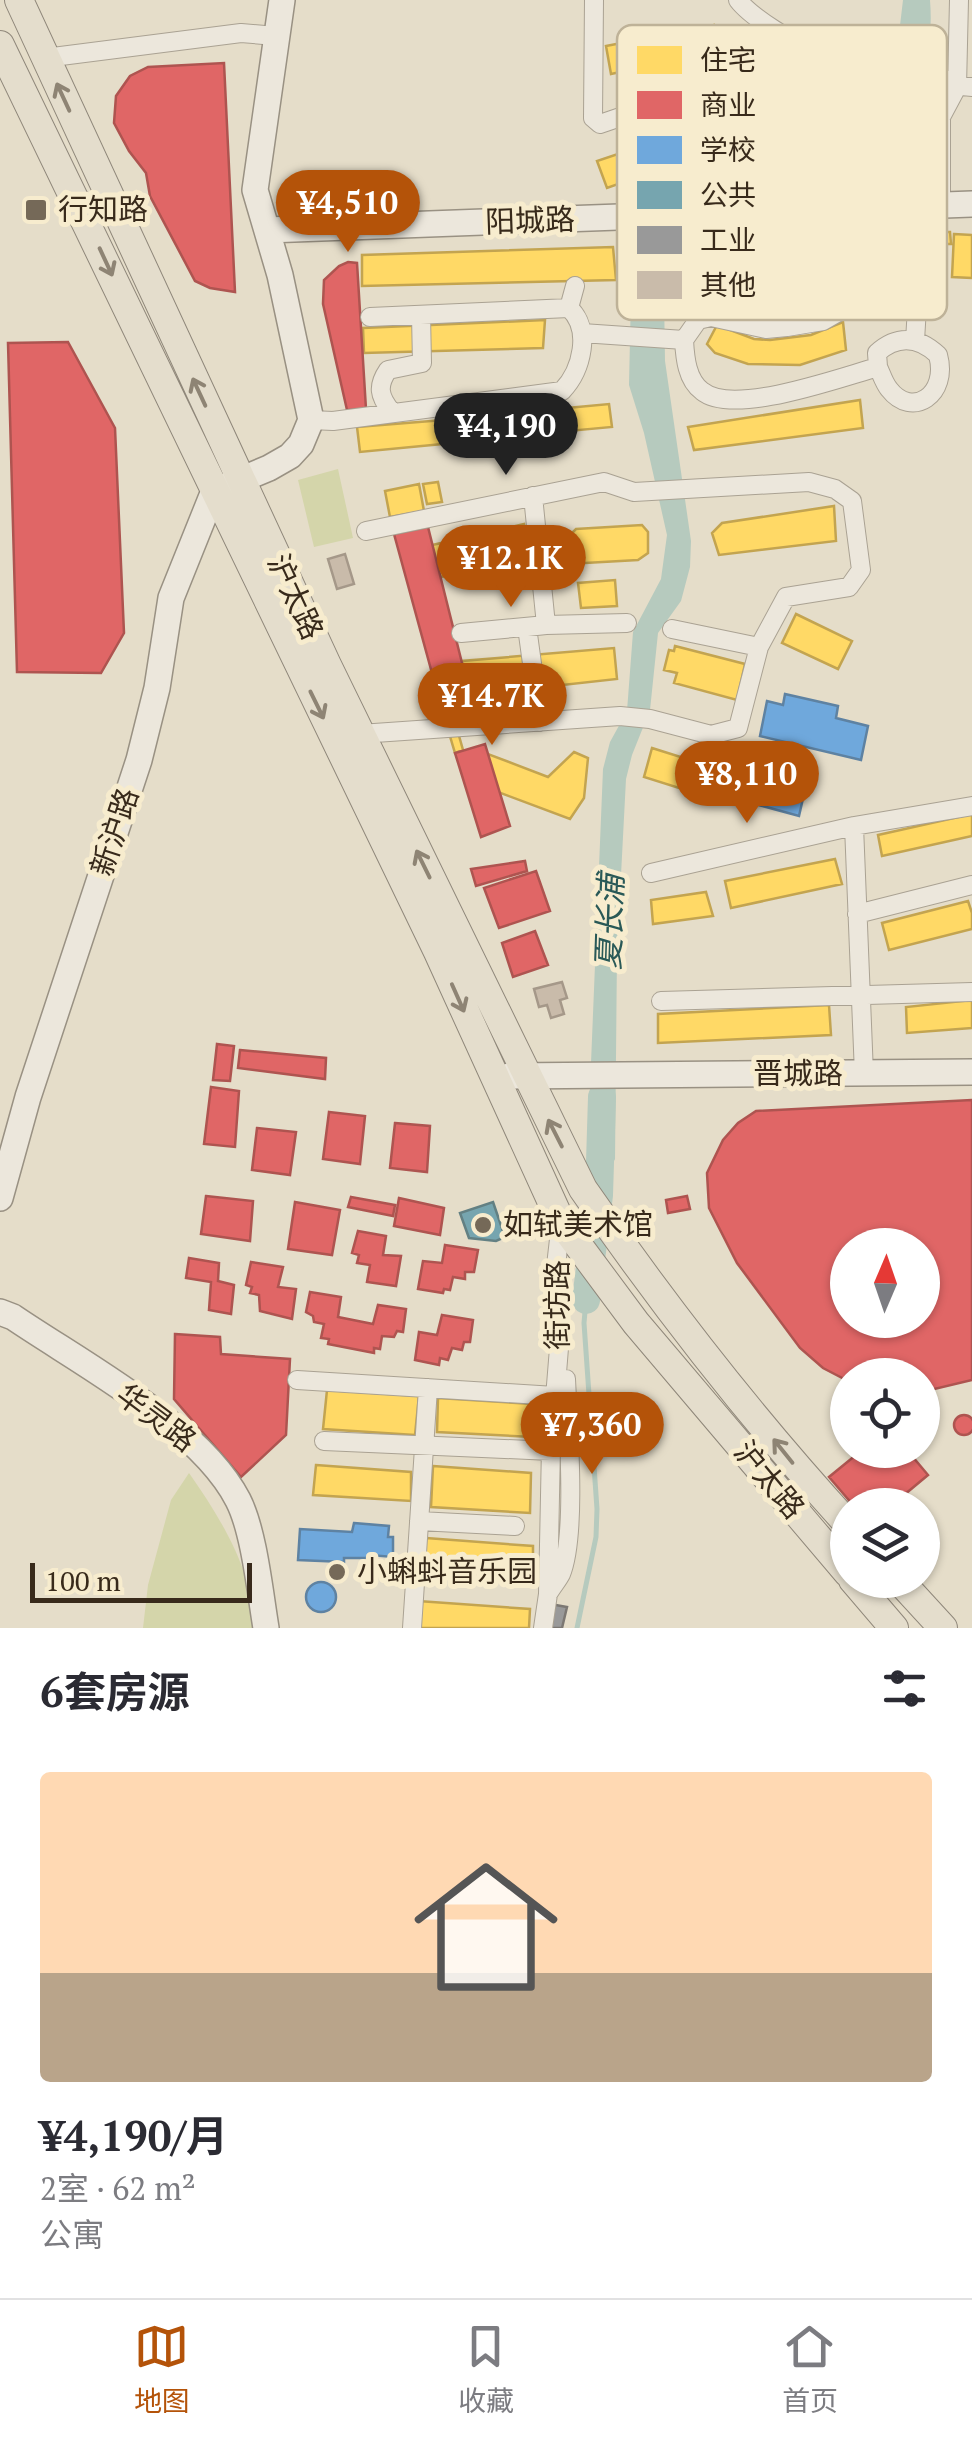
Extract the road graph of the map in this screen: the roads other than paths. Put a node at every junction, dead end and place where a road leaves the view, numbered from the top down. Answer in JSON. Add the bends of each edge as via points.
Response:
{"nodes":[{"id":1,"x":19,"y":0,"type":"edge"},
{"id":2,"x":282,"y":0,"type":"edge"},
{"id":3,"x":594,"y":0,"type":"edge"},
{"id":4,"x":738,"y":0,"type":"edge"},
{"id":5,"x":958,"y":0,"type":"edge"},
{"id":6,"x":766,"y":25,"type":"edge"},
{"id":7,"x":276,"y":36,"type":"junction"},
{"id":8,"x":0,"y":45,"type":"edge"},
{"id":9,"x":44,"y":58,"type":"junction"},
{"id":10,"x":10,"y":81,"type":"edge"},
{"id":11,"x":965,"y":87,"type":"edge"},
{"id":12,"x":947,"y":110,"type":"edge"},
{"id":13,"x":617,"y":118,"type":"edge"},
{"id":14,"x":972,"y":204,"type":"edge"},
{"id":15,"x":947,"y":205,"type":"edge"},
{"id":16,"x":617,"y":217,"type":"edge"},
{"id":17,"x":268,"y":230,"type":"junction"},
{"id":18,"x":575,"y":286,"type":"dead end"},
{"id":19,"x":569,"y":308,"type":"junction"},
{"id":20,"x":421,"y":315,"type":"junction"},
{"id":21,"x":370,"y":318,"type":"dead end"},
{"id":22,"x":698,"y":320,"type":"edge"},
{"id":23,"x":730,"y":320,"type":"edge"},
{"id":24,"x":819,"y":320,"type":"edge"},
{"id":25,"x":916,"y":320,"type":"edge"},
{"id":26,"x":582,"y":333,"type":"junction"},
{"id":27,"x":678,"y":340,"type":"junction"},
{"id":28,"x":915,"y":341,"type":"junction"},
{"id":29,"x":878,"y":367,"type":"junction"},
{"id":30,"x":391,"y":411,"type":"junction"},
{"id":31,"x":311,"y":420,"type":"junction"},
{"id":32,"x":240,"y":480,"type":"junction"},
{"id":33,"x":214,"y":491,"type":"junction"},
{"id":34,"x":533,"y":496,"type":"junction"},
{"id":35,"x":366,"y":531,"type":"dead end"},
{"id":36,"x":628,"y":623,"type":"dead end"},
{"id":37,"x":546,"y":625,"type":"junction"},
{"id":38,"x":527,"y":628,"type":"junction"},
{"id":39,"x":672,"y":629,"type":"dead end"},
{"id":40,"x":461,"y":634,"type":"dead end"},
{"id":41,"x":759,"y":647,"type":"junction"},
{"id":42,"x":540,"y":722,"type":"junction"},
{"id":43,"x":360,"y":734,"type":"junction"},
{"id":44,"x":972,"y":806,"type":"edge"},
{"id":45,"x":854,"y":826,"type":"junction"},
{"id":46,"x":651,"y":873,"type":"dead end"},
{"id":47,"x":972,"y":884,"type":"edge"},
{"id":48,"x":858,"y":914,"type":"junction"},
{"id":49,"x":972,"y":992,"type":"edge"},
{"id":50,"x":861,"y":998,"type":"junction"},
{"id":51,"x":661,"y":1001,"type":"dead end"},
{"id":52,"x":972,"y":1072,"type":"edge"},
{"id":53,"x":494,"y":1074,"type":"junction"},
{"id":54,"x":864,"y":1074,"type":"junction"},
{"id":55,"x":527,"y":1077,"type":"junction"},
{"id":56,"x":0,"y":1198,"type":"edge"},
{"id":57,"x":561,"y":1222,"type":"junction"},
{"id":58,"x":0,"y":1312,"type":"edge"},
{"id":59,"x":559,"y":1348,"type":"junction"},
{"id":60,"x":297,"y":1380,"type":"dead end"},
{"id":61,"x":428,"y":1388,"type":"junction"},
{"id":62,"x":555,"y":1396,"type":"junction"},
{"id":63,"x":324,"y":1441,"type":"dead end"},
{"id":64,"x":424,"y":1446,"type":"junction"},
{"id":65,"x":551,"y":1450,"type":"junction"},
{"id":66,"x":830,"y":1504,"type":"edge"},
{"id":67,"x":419,"y":1520,"type":"junction"},
{"id":68,"x":515,"y":1526,"type":"dead end"},
{"id":69,"x":830,"y":1552,"type":"edge"},
{"id":70,"x":548,"y":1594,"type":"junction"},
{"id":71,"x":869,"y":1598,"type":"edge"},
{"id":72,"x":916,"y":1598,"type":"edge"},
{"id":73,"x":266,"y":1628,"type":"edge"},
{"id":74,"x":412,"y":1628,"type":"edge"},
{"id":75,"x":543,"y":1628,"type":"edge"},
{"id":76,"x":894,"y":1628,"type":"edge"},
{"id":77,"x":943,"y":1628,"type":"edge"}],
"edges":[{"from":1,"to":9,"type":"main road","name":"沪太路"},
{"from":2,"to":7,"type":"street"},
{"from":3,"to":13,"type":"street","via":[[594,118],[600,124]]},
{"from":4,"to":6,"type":"street"},
{"from":5,"to":11,"type":"street"},
{"from":7,"to":9,"type":"street","via":[[242,33]]},
{"from":7,"to":17,"type":"street","via":[[255,177]]},
{"from":8,"to":10,"type":"main road","name":"沪太路"},
{"from":32,"to":9,"type":"main road","name":"沪太路","one_way":true},
{"from":10,"to":33,"type":"main road","name":"沪太路","one_way":true},
{"from":11,"to":12,"type":"street"},
{"from":14,"to":15,"type":"street","name":"阳城路"},
{"from":16,"to":17,"type":"street","name":"阳城路"},
{"from":17,"to":31,"type":"street"},
{"from":18,"to":19,"type":"street"},
{"from":19,"to":20,"type":"street"},
{"from":19,"to":26,"type":"street"},
{"from":20,"to":21,"type":"street"},
{"from":20,"to":30,"type":"street","via":[[422,363],[388,370],[380,381]]},
{"from":22,"to":27,"type":"street"},
{"from":23,"to":24,"type":"street","via":[[766,328]]},
{"from":25,"to":28,"type":"street"},
{"from":26,"to":27,"type":"street"},
{"from":26,"to":30,"type":"street","via":[[578,368],[562,391]]},
{"from":27,"to":29,"type":"street","via":[[700,390],[717,399],[798,392]]},
{"from":28,"to":29,"type":"street","via":[[888,343],[876,353]]},
{"from":28,"to":29,"type":"street","via":[[926,343],[942,367],[937,389],[927,398],[900,398]]},
{"from":30,"to":31,"type":"street"},
{"from":31,"to":32,"type":"street","via":[[290,456]]},
{"from":32,"to":33,"type":"street"},
{"from":32,"to":43,"type":"main road","name":"沪太路"},
{"from":33,"to":53,"type":"main road","name":"沪太路","one_way":true},
{"from":33,"to":56,"type":"street","name":"新沪路","via":[[171,598],[139,760]]},
{"from":34,"to":35,"type":"street"},
{"from":34,"to":37,"type":"street"},
{"from":34,"to":41,"type":"street","via":[[604,482],[634,492],[809,482],[836,488],[852,501],[861,570],[849,587],[786,597]]},
{"from":36,"to":37,"type":"street"},
{"from":37,"to":38,"type":"street"},
{"from":38,"to":40,"type":"street"},
{"from":38,"to":42,"type":"street"},
{"from":39,"to":41,"type":"street"},
{"from":41,"to":42,"type":"street","via":[[738,728],[711,736],[650,718]]},
{"from":42,"to":43,"type":"street"},
{"from":55,"to":43,"type":"main road","name":"沪太路","one_way":true},
{"from":44,"to":45,"type":"street"},
{"from":45,"to":46,"type":"street"},
{"from":45,"to":48,"type":"street"},
{"from":47,"to":48,"type":"street"},
{"from":48,"to":50,"type":"street"},
{"from":49,"to":50,"type":"street"},
{"from":50,"to":51,"type":"street"},
{"from":50,"to":54,"type":"street"},
{"from":52,"to":54,"type":"street","name":"晋城路"},
{"from":53,"to":55,"type":"street"},
{"from":53,"to":57,"type":"main road","name":"沪太路"},
{"from":54,"to":55,"type":"street","name":"晋城路"},
{"from":66,"to":55,"type":"main road","name":"沪太路","one_way":true,"via":[[631,1258],[583,1189]]},
{"from":57,"to":59,"type":"street","name":"街坊路","via":[[554,1284]]},
{"from":57,"to":69,"type":"main road","name":"沪太路","via":[[614,1295]]},
{"from":58,"to":73,"type":"street","name":"华灵路","via":[[176,1427],[214,1464],[239,1502]]},
{"from":59,"to":62,"type":"street","name":"街坊路"},
{"from":59,"to":70,"type":"street","via":[[566,1378],[567,1550]]},
{"from":60,"to":61,"type":"street"},
{"from":61,"to":62,"type":"street"},
{"from":61,"to":64,"type":"street"},
{"from":62,"to":65,"type":"street","name":"街坊路"},
{"from":63,"to":64,"type":"street"},
{"from":64,"to":65,"type":"street"},
{"from":64,"to":67,"type":"street"},
{"from":65,"to":70,"type":"street","name":"街坊路"},
{"from":67,"to":68,"type":"street"},
{"from":67,"to":74,"type":"street"},
{"from":70,"to":75,"type":"street","name":"街坊路"},
{"from":71,"to":76,"type":"main road"},
{"from":72,"to":77,"type":"main road"}]}
